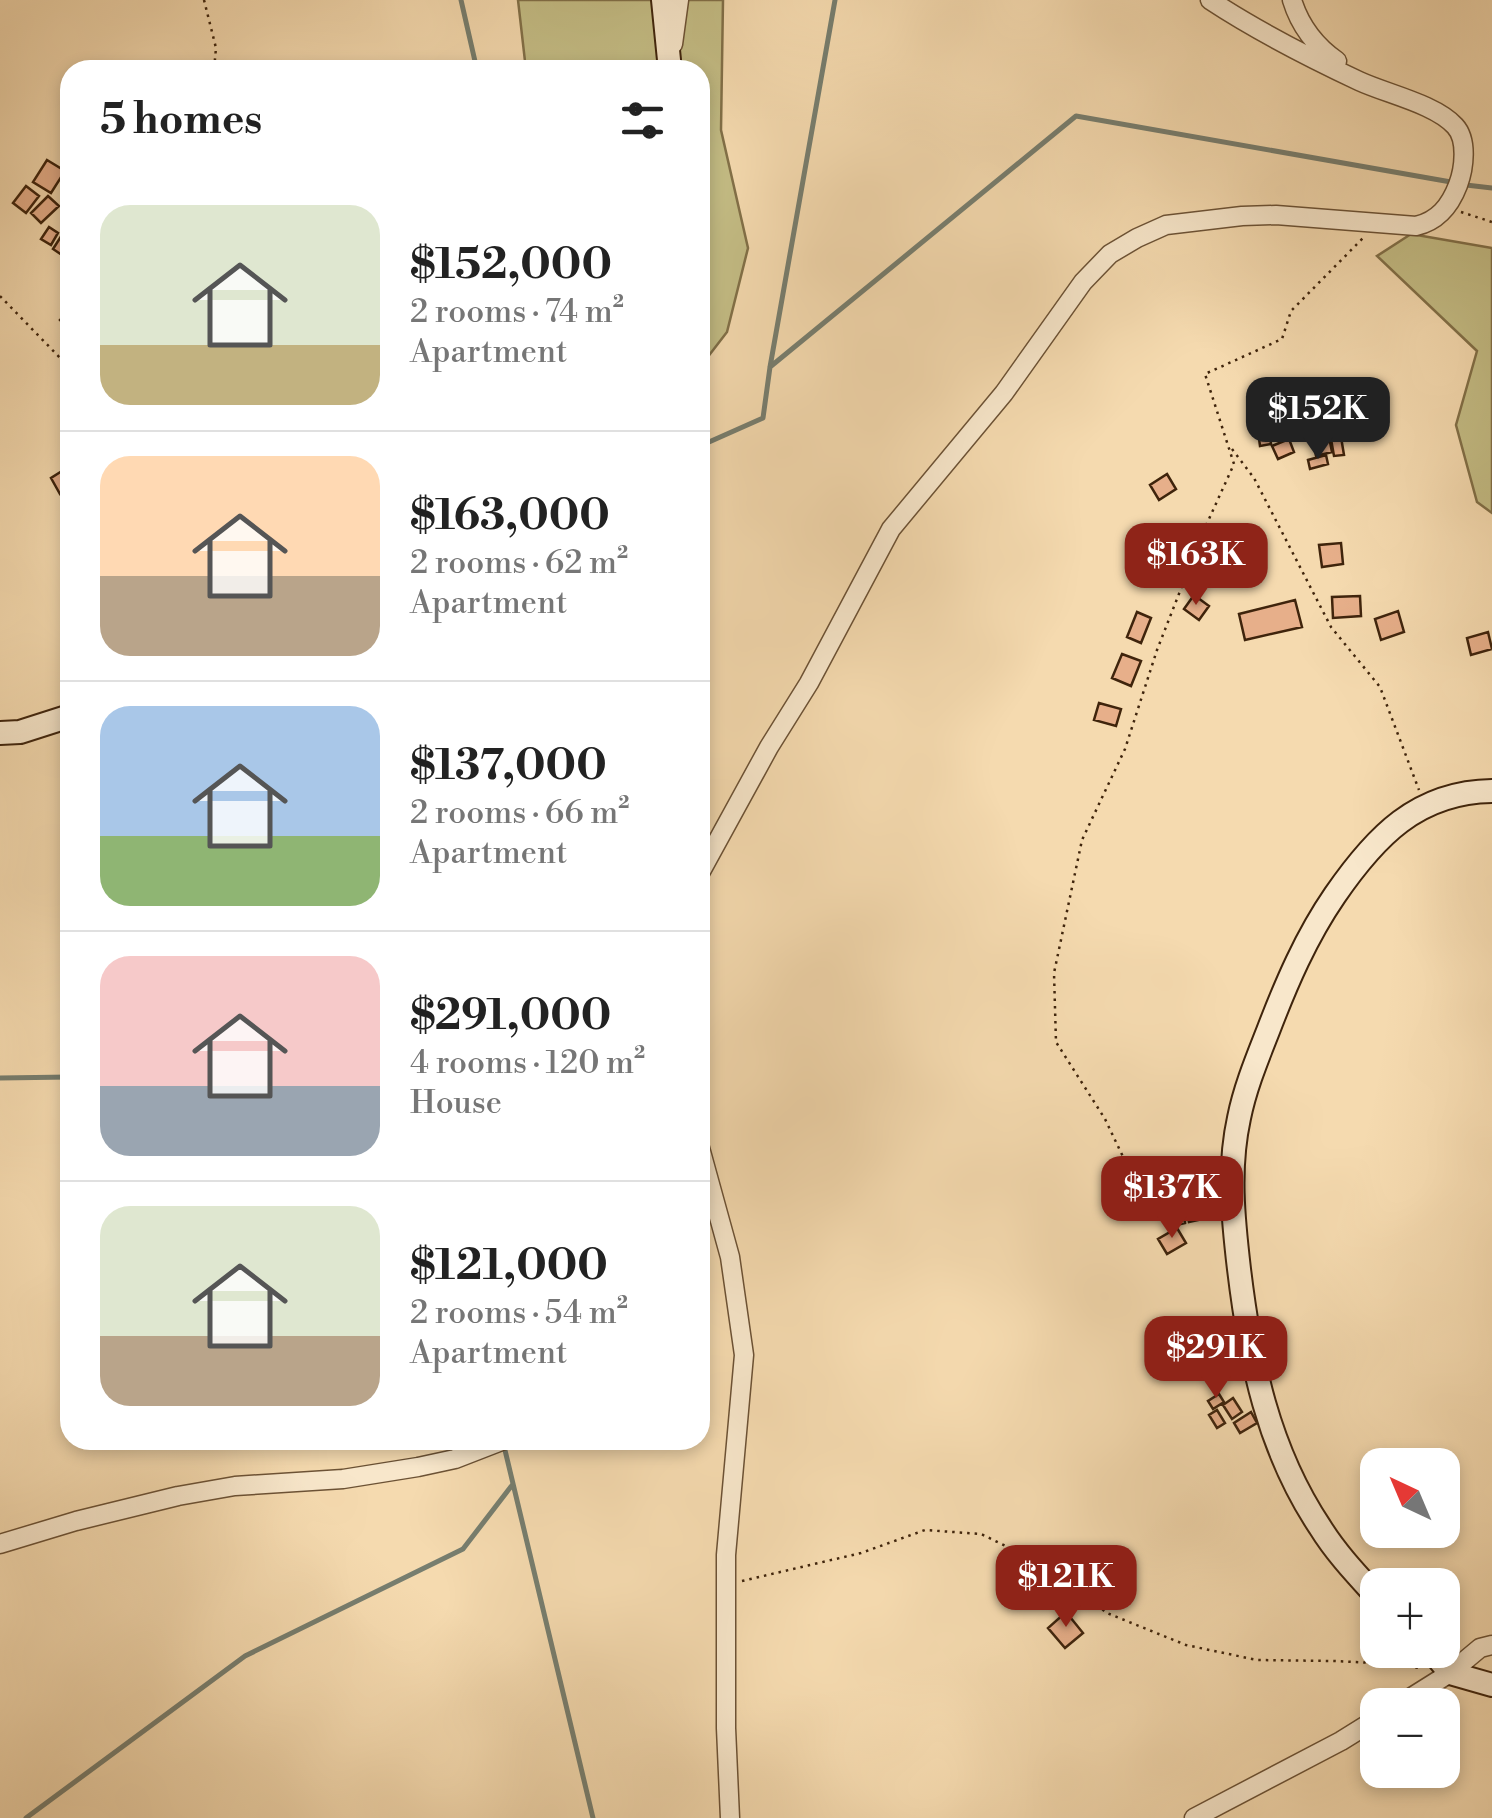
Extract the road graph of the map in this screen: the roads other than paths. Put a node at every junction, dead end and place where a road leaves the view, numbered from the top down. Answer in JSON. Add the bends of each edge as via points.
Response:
{"nodes":[{"id":1,"x":663,"y":0,"type":"edge"},
{"id":2,"x":679,"y":0,"type":"edge"},
{"id":3,"x":1210,"y":0,"type":"edge"},
{"id":4,"x":1292,"y":0,"type":"edge"},
{"id":5,"x":669,"y":60,"type":"edge"},
{"id":6,"x":671,"y":60,"type":"edge"},
{"id":7,"x":1369,"y":86,"type":"junction"},
{"id":8,"x":60,"y":719,"type":"edge"},
{"id":9,"x":0,"y":733,"type":"edge"},
{"id":10,"x":1492,"y":791,"type":"edge"},
{"id":11,"x":710,"y":855,"type":"edge"},
{"id":12,"x":710,"y":1185,"type":"edge"},
{"id":13,"x":478,"y":1450,"type":"edge"},
{"id":14,"x":0,"y":1544,"type":"edge"},
{"id":15,"x":1360,"y":1579,"type":"edge"},
{"id":16,"x":1492,"y":1644,"type":"edge"},
{"id":17,"x":1445,"y":1668,"type":"edge"},
{"id":18,"x":1450,"y":1674,"type":"junction"},
{"id":19,"x":1492,"y":1685,"type":"edge"},
{"id":20,"x":1427,"y":1688,"type":"edge"},
{"id":21,"x":1360,"y":1729,"type":"edge"},
{"id":22,"x":730,"y":1818,"type":"edge"},
{"id":23,"x":1194,"y":1818,"type":"edge"}],
"edges":[{"from":1,"to":5,"type":"main road"},
{"from":2,"to":6,"type":"street"},
{"from":3,"to":7,"type":"street"},
{"from":4,"to":7,"type":"street","via":[[1319,48]]},
{"from":7,"to":11,"type":"street","via":[[1440,114],[1459,130],[1460,175],[1445,208],[1416,226],[1259,216],[1166,224],[1110,254],[891,529]]},
{"from":8,"to":9,"type":"main road"},
{"from":10,"to":15,"type":"main road","via":[[1443,797],[1411,812],[1346,878],[1298,957],[1239,1117],[1232,1208],[1260,1394],[1299,1494]]},
{"from":12,"to":22,"type":"street","via":[[730,1258],[744,1355],[726,1585]]},
{"from":13,"to":14,"type":"street","via":[[342,1479],[178,1496]]},
{"from":16,"to":18,"type":"street"},
{"from":17,"to":18,"type":"main road"},
{"from":18,"to":19,"type":"main road"},
{"from":18,"to":20,"type":"street"},
{"from":21,"to":23,"type":"street"}]}
